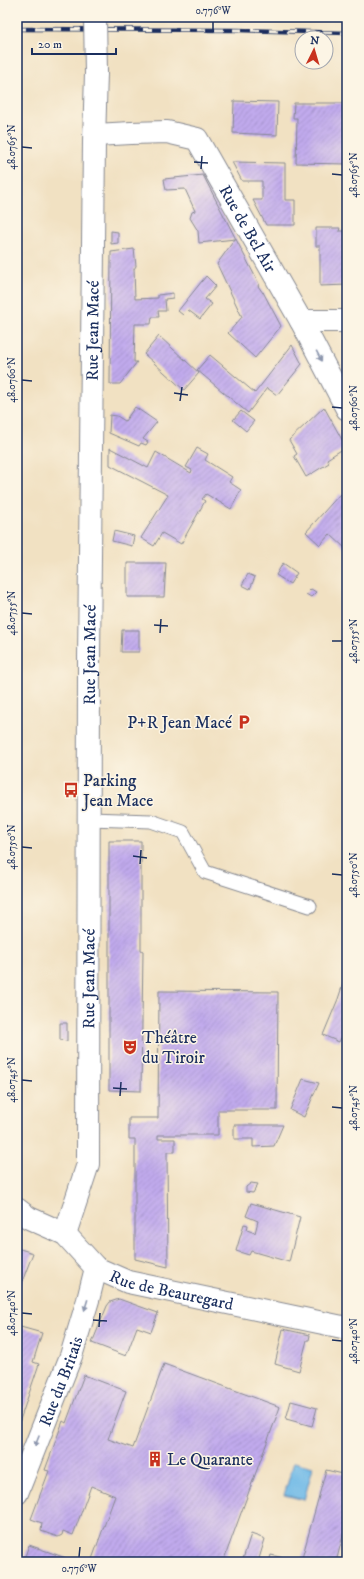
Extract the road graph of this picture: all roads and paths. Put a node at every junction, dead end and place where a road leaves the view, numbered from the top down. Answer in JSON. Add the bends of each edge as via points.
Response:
{"nodes":[{"id":1,"x":95,"y":17,"type":"edge"},
{"id":2,"x":95,"y":135,"type":"junction"},
{"id":3,"x":347,"y":320,"type":"edge"},
{"id":4,"x":301,"y":322,"type":"junction"},
{"id":5,"x":347,"y":409,"type":"edge"},
{"id":6,"x":89,"y":819,"type":"junction"},
{"id":7,"x":310,"y":906,"type":"dead end"},
{"id":8,"x":17,"y":1209,"type":"edge"},
{"id":9,"x":65,"y":1234,"type":"junction"},
{"id":10,"x":96,"y":1268,"type":"junction"},
{"id":11,"x":347,"y":1328,"type":"edge"},
{"id":12,"x":17,"y":1492,"type":"edge"}],
"edges":[{"from":1,"to":2,"type":"street","name":"Rue Jean Macé","bridge":true},
{"from":2,"to":4,"type":"street","name":"Rue de Bel Air","via":[[167,132],[197,139]]},
{"from":2,"to":6,"type":"street","name":"Rue Jean Macé"},
{"from":3,"to":4,"type":"street"},
{"from":4,"to":5,"type":"street","name":"Rue de Bel Air","one_way":true},
{"from":6,"to":7,"type":"lane","via":[[151,821],[183,832],[205,872]]},
{"from":6,"to":9,"type":"street","name":"Rue Jean Macé","via":[[88,1164]]},
{"from":8,"to":9,"type":"street","name":"Rue de Beauregard","via":[[29,1218]]},
{"from":9,"to":10,"type":"street","name":"Rue de Beauregard"},
{"from":10,"to":11,"type":"street","name":"Rue de Beauregard","via":[[128,1282]]},
{"from":10,"to":12,"type":"street","name":"Rue du Britais","one_way":true,"via":[[71,1356]]}]}
